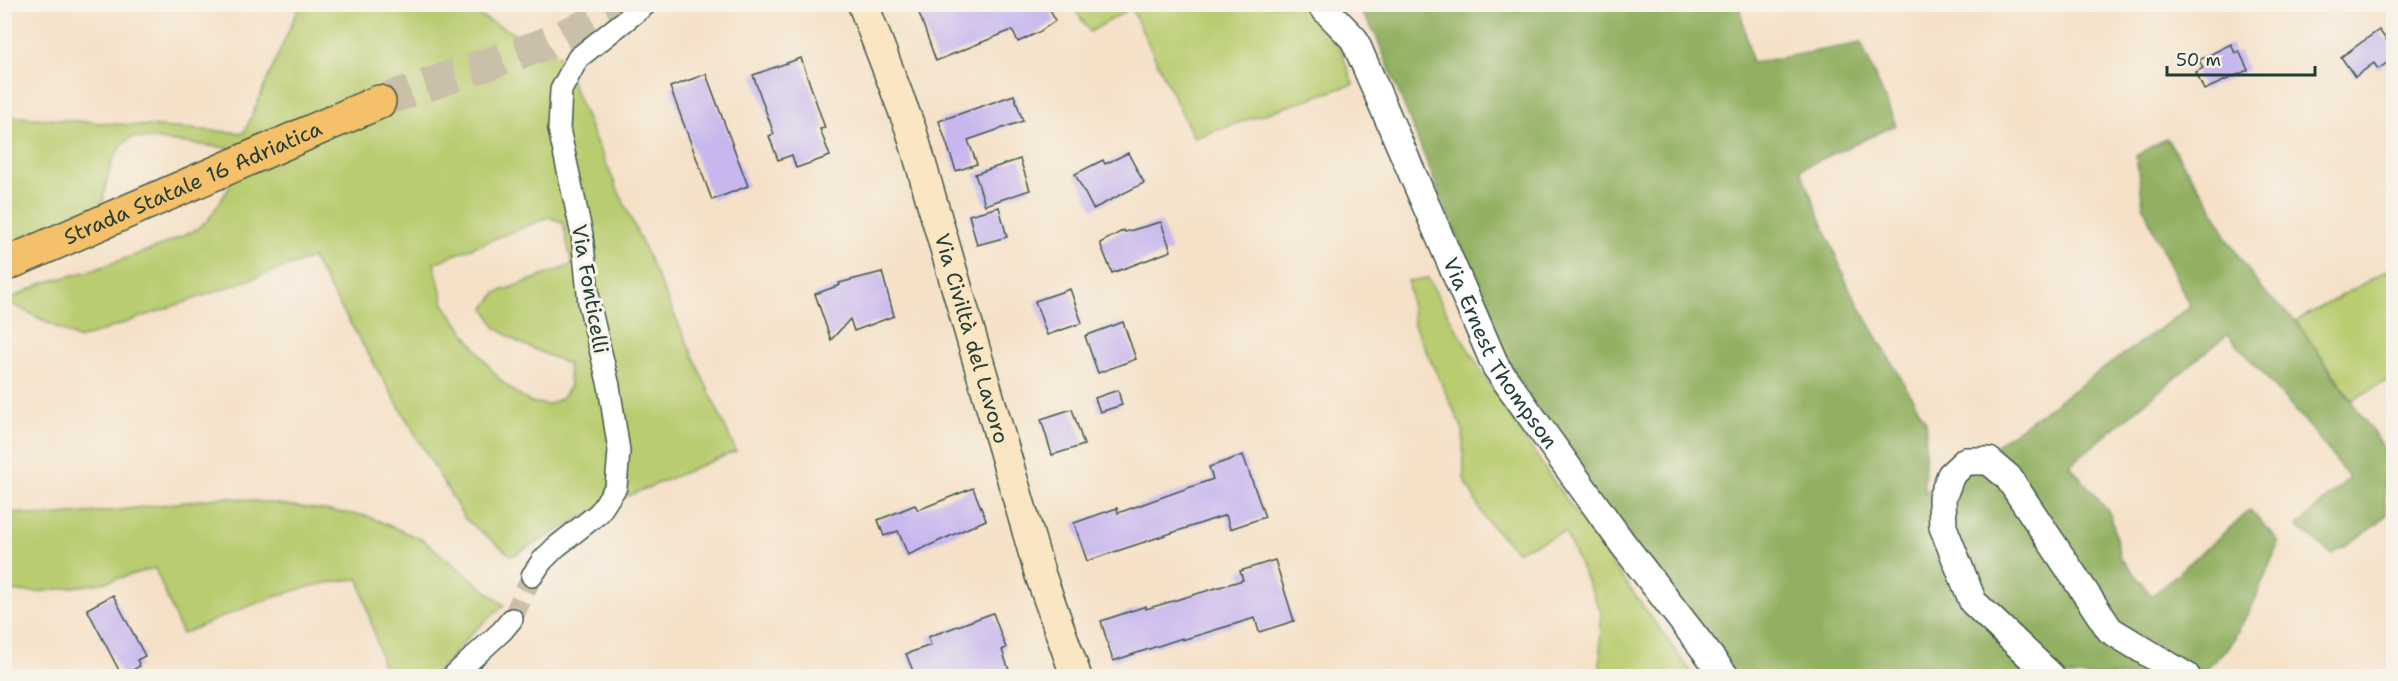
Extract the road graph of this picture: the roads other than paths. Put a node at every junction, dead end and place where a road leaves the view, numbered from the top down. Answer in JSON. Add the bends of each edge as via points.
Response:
{"nodes":[{"id":1,"x":646,"y":4,"type":"edge"},
{"id":2,"x":863,"y":4,"type":"edge"},
{"id":3,"x":1320,"y":4,"type":"edge"},
{"id":4,"x":379,"y":102,"type":"tunnel mouth"},
{"id":5,"x":4,"y":265,"type":"edge"},
{"id":6,"x":532,"y":576,"type":"tunnel mouth"},
{"id":7,"x":512,"y":619,"type":"tunnel mouth"},
{"id":8,"x":453,"y":676,"type":"edge"},
{"id":9,"x":1076,"y":676,"type":"edge"},
{"id":10,"x":1725,"y":676,"type":"edge"},
{"id":11,"x":2051,"y":676,"type":"edge"},
{"id":12,"x":2186,"y":676,"type":"edge"}],
"edges":[{"from":1,"to":6,"type":"street","name":"Via Fonticelli","via":[[578,58],[561,90],[559,129],[582,235],[589,303],[609,386],[619,451],[616,487],[599,513],[556,547]]},
{"from":2,"to":9,"type":"main road","name":"Via Civiltà del Lavoro","via":[[911,130],[1040,574]]},
{"from":3,"to":10,"type":"street","name":"Via Ernest Thompson","via":[[1354,39],[1496,367],[1623,544]]},
{"from":4,"to":5,"type":"main road","name":"Strada Statale 16 Adriatica"},
{"from":7,"to":8,"type":"street"},
{"from":11,"to":12,"type":"street","via":[[1973,602],[1943,527],[1942,498],[1950,475],[1966,461],[1989,461],[2008,477],[2110,630]]}]}
